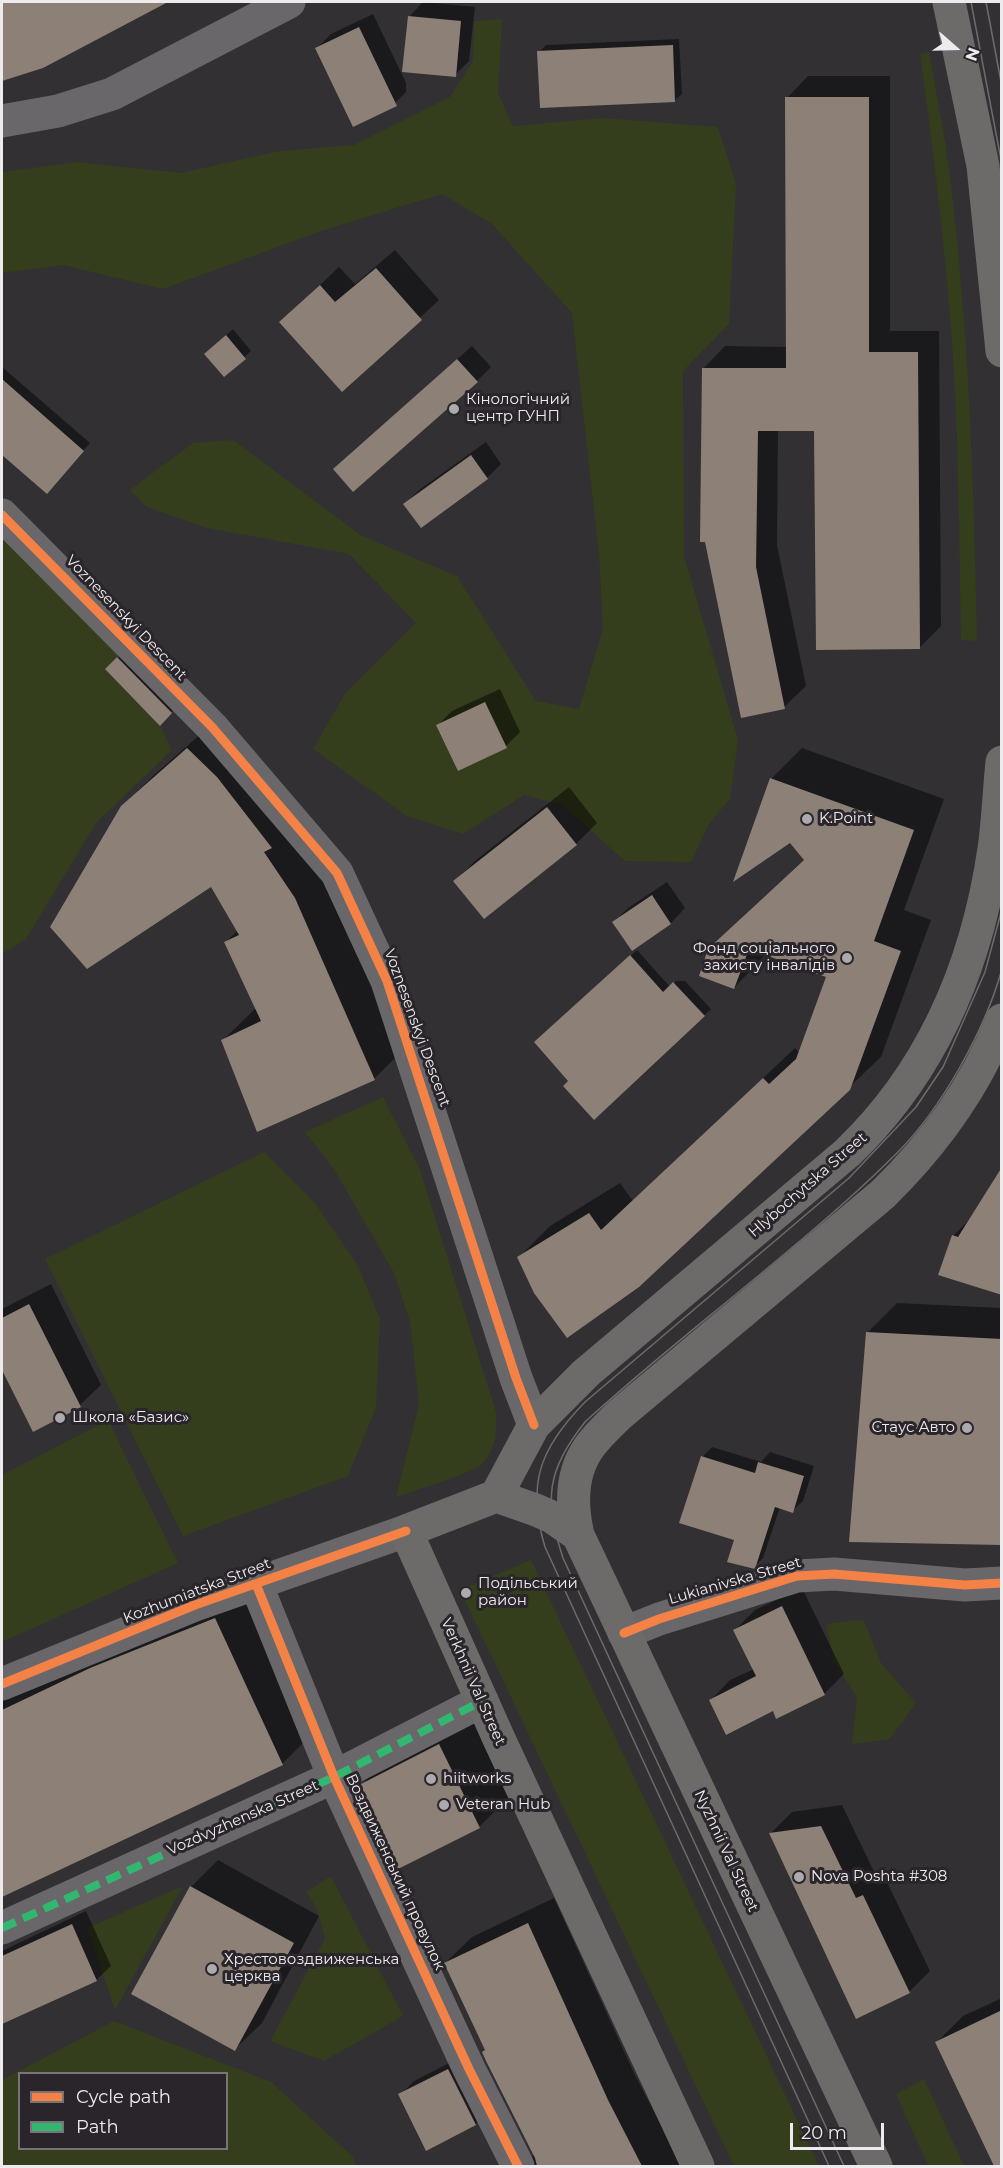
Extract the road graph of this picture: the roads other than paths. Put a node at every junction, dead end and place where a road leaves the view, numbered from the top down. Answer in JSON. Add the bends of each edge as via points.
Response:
{"nodes":[{"id":1,"x":289,"y":2,"type":"edge"},
{"id":2,"x":949,"y":2,"type":"edge"},
{"id":3,"x":2,"y":121,"type":"edge"},
{"id":4,"x":1002,"y":351,"type":"edge"},
{"id":5,"x":2,"y":515,"type":"edge"},
{"id":6,"x":1002,"y":762,"type":"edge"},
{"id":7,"x":1002,"y":1020,"type":"edge"},
{"id":8,"x":534,"y":1425,"type":"junction"},
{"id":9,"x":496,"y":1496,"type":"junction"},
{"id":10,"x":406,"y":1531,"type":"junction"},
{"id":11,"x":578,"y":1535,"type":"junction"},
{"id":12,"x":1002,"y":1583,"type":"edge"},
{"id":13,"x":256,"y":1584,"type":"junction"},
{"id":14,"x":624,"y":1633,"type":"junction"},
{"id":15,"x":2,"y":1684,"type":"edge"},
{"id":16,"x":482,"y":1701,"type":"junction"},
{"id":17,"x":334,"y":1777,"type":"junction"},
{"id":18,"x":2,"y":1928,"type":"edge"},
{"id":19,"x":518,"y":2166,"type":"edge"},
{"id":20,"x":698,"y":2166,"type":"edge"},
{"id":21,"x":876,"y":2166,"type":"edge"}],
"edges":[{"from":1,"to":3,"type":"street","via":[[112,94],[58,111]]},
{"from":2,"to":4,"type":"main road","via":[[983,166]]},
{"from":5,"to":8,"type":"street","name":"Voznesenskyi Descent","via":[[212,727],[338,873],[387,981]]},
{"from":6,"to":8,"type":"main road","name":"Hlybochytska Street","via":[[994,849],[980,918],[945,1018],[917,1070],[875,1127],[847,1153],[586,1372]]},
{"from":7,"to":11,"type":"main road","via":[[972,1084],[911,1167],[884,1194],[619,1415],[589,1446],[572,1490]]},
{"from":8,"to":9,"type":"main road","name":"Hlybochytska Street"},
{"from":9,"to":10,"type":"main road"},
{"from":9,"to":11,"type":"main road","via":[[544,1514]]},
{"from":10,"to":13,"type":"street","name":"Kozhumiatska Street"},
{"from":10,"to":16,"type":"main road","name":"Verkhnii Val Street"},
{"from":11,"to":14,"type":"main road","name":"Nyzhnii Val Street"},
{"from":12,"to":14,"type":"street","name":"Lukianivska Street","via":[[965,1585],[834,1574],[797,1576]]},
{"from":13,"to":15,"type":"street","name":"Kozhumiatska Street"},
{"from":13,"to":17,"type":"street","name":"Воздвиженський провулок"},
{"from":14,"to":21,"type":"main road","name":"Nyzhnii Val Street"},
{"from":16,"to":17,"type":"street","name":"Vozdvyzhenska Street"},
{"from":16,"to":20,"type":"main road","name":"Verkhnii Val Street"},
{"from":17,"to":18,"type":"street","name":"Vozdvyzhenska Street"},
{"from":17,"to":19,"type":"street","name":"Воздвиженський провулок"}]}
